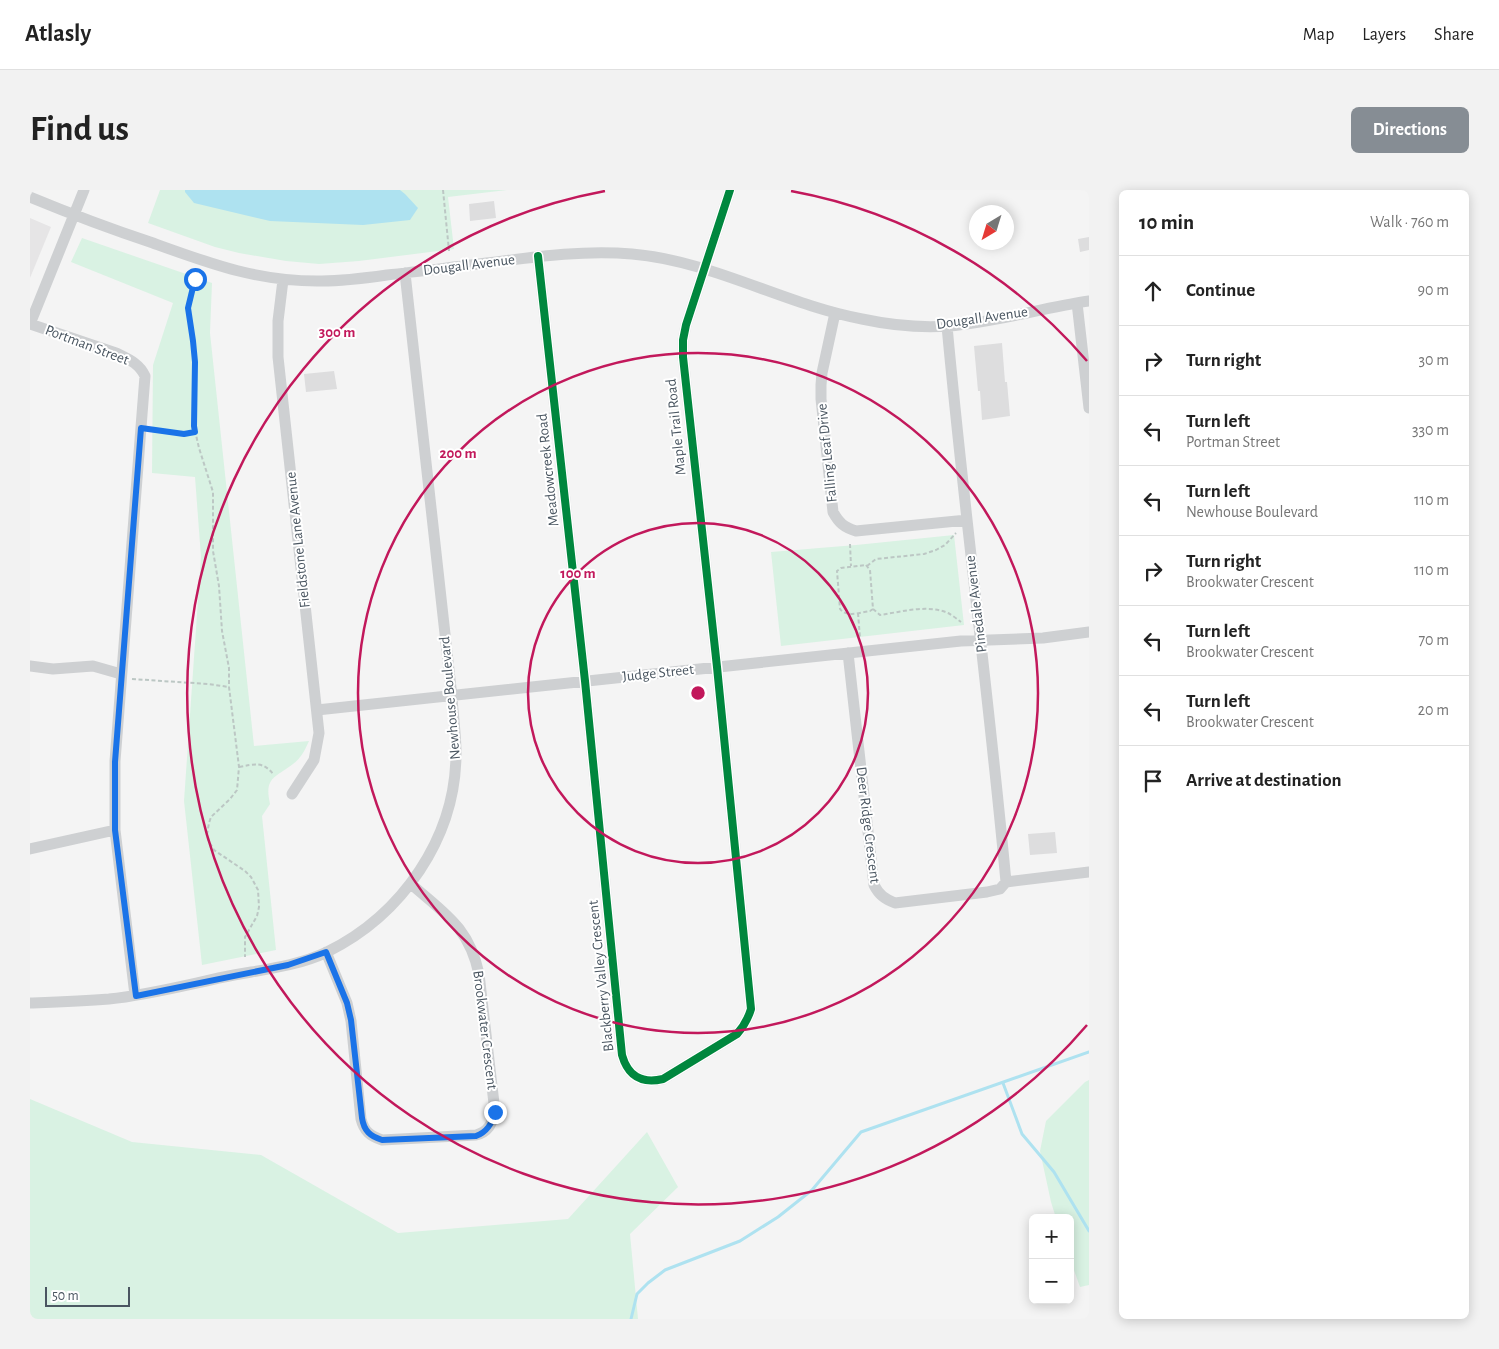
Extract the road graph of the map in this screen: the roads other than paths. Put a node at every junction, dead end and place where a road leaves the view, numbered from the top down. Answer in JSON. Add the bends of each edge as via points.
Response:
{"nodes":[{"id":1,"x":84,"y":190,"type":"edge"},
{"id":2,"x":730,"y":190,"type":"edge"},
{"id":3,"x":30,"y":198,"type":"edge"},
{"id":4,"x":74,"y":215,"type":"junction"},
{"id":5,"x":538,"y":256,"type":"junction"},
{"id":6,"x":704,"y":268,"type":"junction"},
{"id":7,"x":405,"y":273,"type":"junction"},
{"id":8,"x":283,"y":280,"type":"junction"},
{"id":9,"x":1089,"y":301,"type":"edge"},
{"id":10,"x":1077,"y":303,"type":"junction"},
{"id":11,"x":835,"y":313,"type":"junction"},
{"id":12,"x":30,"y":324,"type":"edge"},
{"id":13,"x":947,"y":326,"type":"junction"},
{"id":14,"x":1089,"y":408,"type":"edge"},
{"id":15,"x":966,"y":520,"type":"junction"},
{"id":16,"x":1089,"y":632,"type":"edge"},
{"id":17,"x":980,"y":640,"type":"junction"},
{"id":18,"x":848,"y":653,"type":"junction"},
{"id":19,"x":30,"y":666,"type":"edge"},
{"id":20,"x":717,"y":667,"type":"junction"},
{"id":21,"x":121,"y":676,"type":"junction"},
{"id":22,"x":585,"y":681,"type":"junction"},
{"id":23,"x":452,"y":697,"type":"junction"},
{"id":24,"x":317,"y":710,"type":"junction"},
{"id":25,"x":292,"y":794,"type":"dead end"},
{"id":26,"x":115,"y":830,"type":"junction"},
{"id":27,"x":30,"y":849,"type":"edge"},
{"id":28,"x":1089,"y":872,"type":"edge"},
{"id":29,"x":1006,"y":882,"type":"junction"},
{"id":30,"x":411,"y":884,"type":"junction"},
{"id":31,"x":326,"y":952,"type":"junction"},
{"id":32,"x":136,"y":996,"type":"junction"},
{"id":33,"x":30,"y":1004,"type":"edge"}],
"edges":[{"from":1,"to":4,"type":"street"},
{"from":2,"to":6,"type":"street","name":"Maple Trail Road"},
{"from":3,"to":4,"type":"street","name":"Dougall Avenue"},
{"from":4,"to":8,"type":"street","name":"Dougall Avenue","via":[[216,266]]},
{"from":4,"to":12,"type":"street"},
{"from":5,"to":6,"type":"street","name":"Dougall Avenue","via":[[584,252],[633,254]]},
{"from":5,"to":7,"type":"street","name":"Dougall Avenue"},
{"from":5,"to":22,"type":"street","name":"Meadowcreek Road"},
{"from":6,"to":11,"type":"street","name":"Dougall Avenue"},
{"from":6,"to":20,"type":"street","name":"Maple Trail Road","via":[[686,325],[682,357]]},
{"from":7,"to":8,"type":"street","name":"Dougall Avenue","via":[[342,280]]},
{"from":7,"to":23,"type":"street","name":"Newhouse Boulevard"},
{"from":8,"to":24,"type":"street","name":"Fieldstone Lane Avenue","via":[[278,357]]},
{"from":9,"to":10,"type":"street","name":"Dougall Avenue"},
{"from":10,"to":13,"type":"street","name":"Dougall Avenue"},
{"from":10,"to":14,"type":"street"},
{"from":11,"to":13,"type":"street","name":"Dougall Avenue","via":[[882,323]]},
{"from":11,"to":15,"type":"street","name":"Falling Leaf Drive","via":[[822,373],[821,399],[833,512],[838,521],[845,528],[856,531]]},
{"from":12,"to":21,"type":"street","name":"Portman Street","via":[[116,353],[137,365],[145,376]]},
{"from":13,"to":15,"type":"street","name":"Pinedale Avenue"},
{"from":15,"to":17,"type":"street","name":"Pinedale Avenue"},
{"from":16,"to":17,"type":"street","name":"Judge Street","via":[[1043,638]]},
{"from":17,"to":18,"type":"street","name":"Judge Street"},
{"from":17,"to":29,"type":"street","name":"Pinedale Avenue"},
{"from":18,"to":20,"type":"street","name":"Judge Street"},
{"from":18,"to":29,"type":"street","name":"Deer Ridge Crescent","via":[[874,885],[878,894],[896,903],[987,892],[1000,889]]},
{"from":19,"to":21,"type":"street","via":[[53,669],[93,666]]},
{"from":20,"to":22,"type":"street","name":"Judge Street"},
{"from":20,"to":22,"type":"street","name":"Blackberry Valley Crescent","via":[[751,1008],[744,1027],[737,1034],[663,1079],[654,1081],[636,1077],[629,1071],[622,1054]]},
{"from":21,"to":26,"type":"street","name":"Portman Street","via":[[115,762]]},
{"from":22,"to":23,"type":"street","name":"Judge Street"},
{"from":23,"to":24,"type":"street","name":"Judge Street"},
{"from":23,"to":30,"type":"street","name":"Newhouse Boulevard","via":[[456,753],[450,802],[435,843]]},
{"from":24,"to":25,"type":"street","name":"Fieldstone Lane Avenue","via":[[319,733],[314,760]]},
{"from":26,"to":27,"type":"street"},
{"from":26,"to":32,"type":"street","name":"Portman Street"},
{"from":28,"to":29,"type":"street"},
{"from":30,"to":31,"type":"street","name":"Newhouse Boulevard","via":[[367,927]]},
{"from":30,"to":31,"type":"street","name":"Brookwater Crescent","via":[[458,926],[476,959],[495,1112],[484,1133],[382,1140],[366,1132],[351,1020]]},
{"from":31,"to":32,"type":"street","name":"Newhouse Boulevard","via":[[288,965]]},
{"from":32,"to":33,"type":"street","name":"Newhouse Boulevard"}]}
